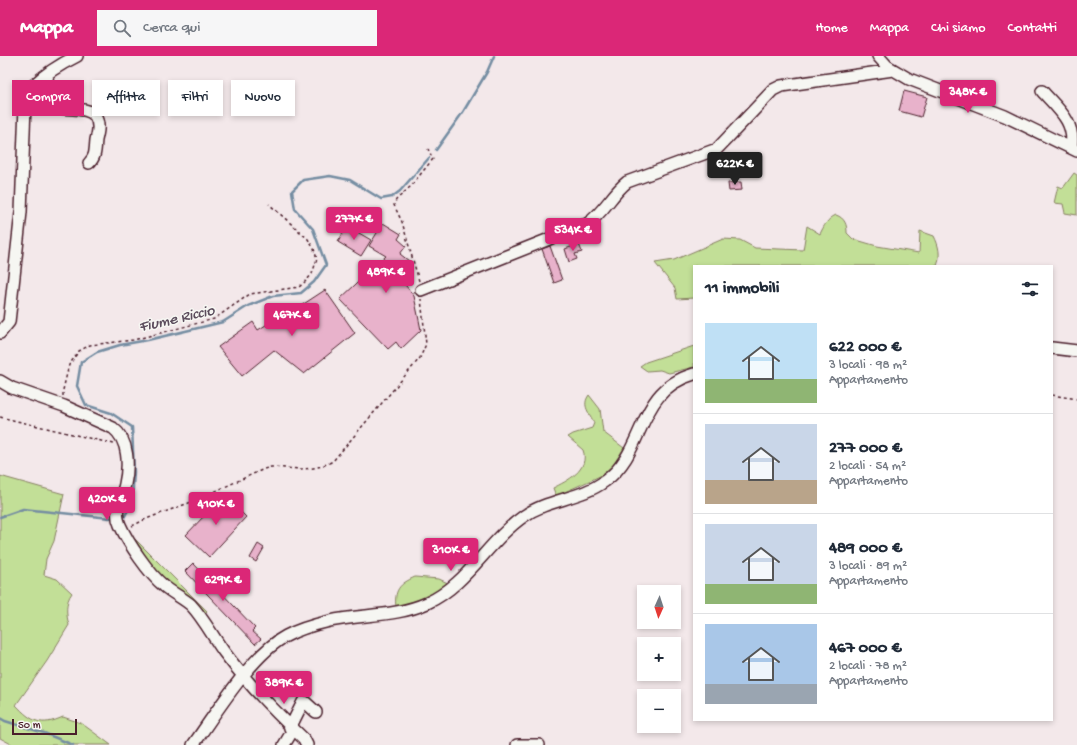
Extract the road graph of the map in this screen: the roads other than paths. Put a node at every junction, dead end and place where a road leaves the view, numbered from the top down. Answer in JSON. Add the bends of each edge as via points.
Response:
{"nodes":[{"id":1,"x":78,"y":56,"type":"edge"},
{"id":2,"x":878,"y":56,"type":"edge"},
{"id":3,"x":893,"y":70,"type":"junction"},
{"id":4,"x":48,"y":74,"type":"junction"},
{"id":5,"x":1042,"y":91,"type":"dead end"},
{"id":6,"x":1074,"y":150,"type":"edge"},
{"id":7,"x":89,"y":163,"type":"dead end"},
{"id":8,"x":421,"y":290,"type":"road end"},
{"id":9,"x":0,"y":333,"type":"edge"},
{"id":10,"x":1053,"y":348,"type":"edge"},
{"id":11,"x":1077,"y":351,"type":"edge"},
{"id":12,"x":693,"y":374,"type":"edge"},
{"id":13,"x":0,"y":381,"type":"edge"},
{"id":14,"x":243,"y":676,"type":"junction"},
{"id":15,"x":316,"y":712,"type":"dead end"},
{"id":16,"x":292,"y":729,"type":"junction"},
{"id":17,"x":192,"y":745,"type":"edge"},
{"id":18,"x":284,"y":745,"type":"edge"},
{"id":19,"x":307,"y":745,"type":"edge"},
{"id":20,"x":517,"y":745,"type":"edge"},
{"id":21,"x":539,"y":745,"type":"edge"}],
"edges":[{"from":1,"to":4,"type":"street"},
{"from":2,"to":3,"type":"street"},
{"from":3,"to":6,"type":"street","via":[[909,79],[1005,116]]},
{"from":3,"to":8,"type":"street","via":[[781,86],[773,90],[717,149],[627,182],[617,190],[597,217],[587,224]]},
{"from":4,"to":7,"type":"street","via":[[45,88],[47,98],[52,103],[95,115],[99,126],[94,158]]},
{"from":4,"to":9,"type":"street","via":[[34,85],[26,106],[21,212],[11,307],[9,322]]},
{"from":5,"to":6,"type":"street","via":[[1065,116],[1072,131]]},
{"from":10,"to":11,"type":"street"},
{"from":12,"to":14,"type":"street","via":[[675,380],[661,392],[624,461],[610,478],[596,487],[526,514],[450,589],[425,604],[397,612],[330,621],[287,635],[271,646]]},
{"from":13,"to":14,"type":"street","via":[[113,428],[122,438],[125,447],[126,476],[117,514],[121,528],[153,576],[164,587],[190,604]]},
{"from":14,"to":16,"type":"street"},
{"from":14,"to":17,"type":"street"},
{"from":15,"to":16,"type":"street","via":[[303,702]]},
{"from":16,"to":18,"type":"street"},
{"from":16,"to":19,"type":"street"},
{"from":20,"to":21,"type":"street"}]}
